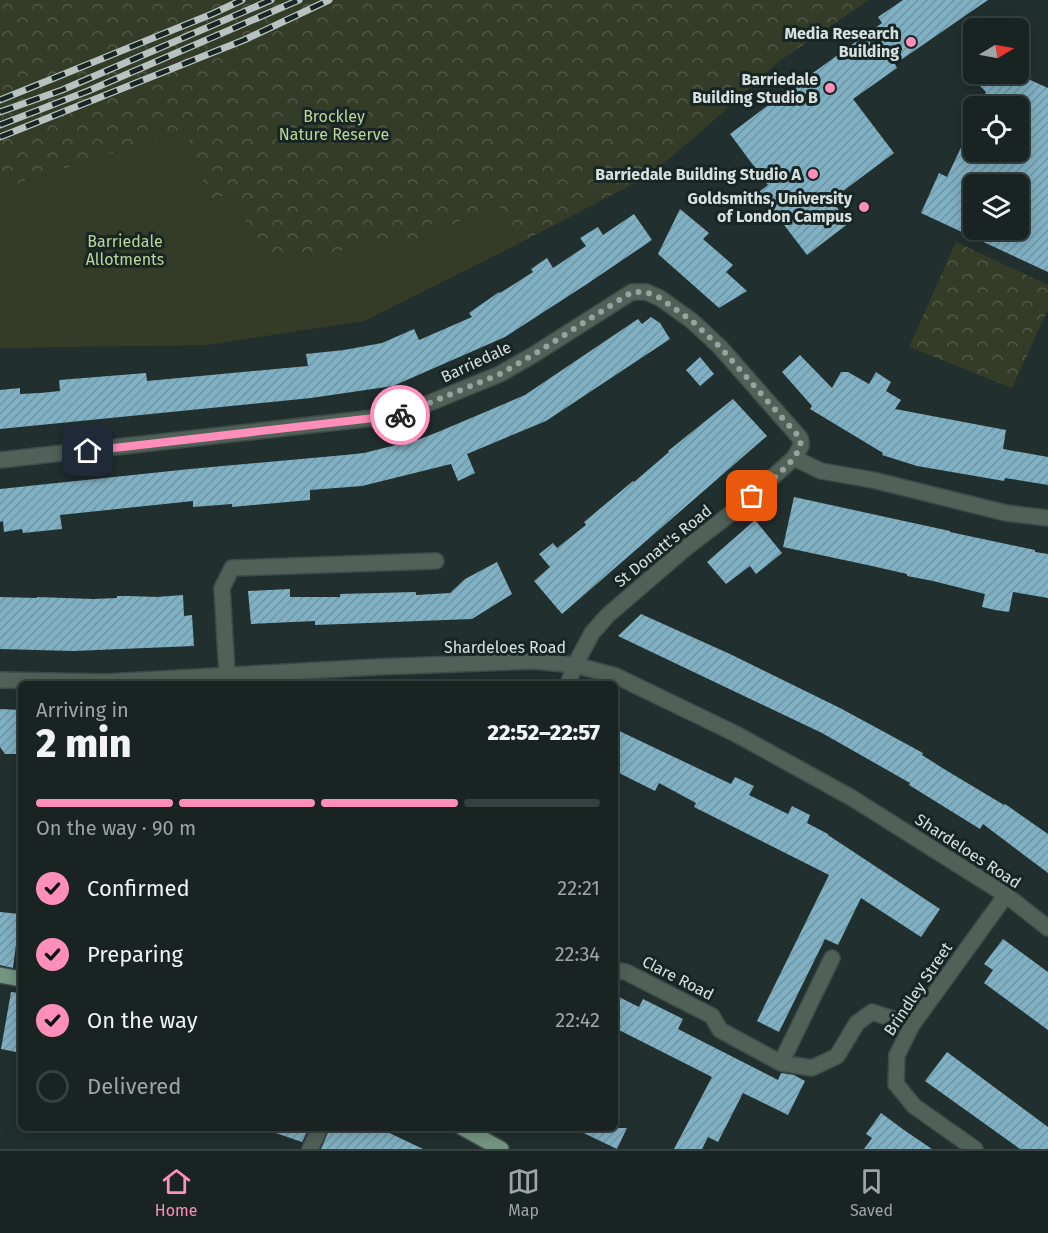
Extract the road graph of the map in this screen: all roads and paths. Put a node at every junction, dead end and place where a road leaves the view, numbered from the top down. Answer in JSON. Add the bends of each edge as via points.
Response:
{"nodes":[{"id":1,"x":794,"y":458,"type":"junction"},
{"id":2,"x":0,"y":460,"type":"edge"},
{"id":3,"x":1048,"y":518,"type":"edge"},
{"id":4,"x":436,"y":561,"type":"dead end"},
{"id":5,"x":575,"y":665,"type":"junction"},
{"id":6,"x":227,"y":674,"type":"junction"},
{"id":7,"x":0,"y":680,"type":"edge"},
{"id":8,"x":53,"y":681,"type":"edge"},
{"id":9,"x":121,"y":681,"type":"edge"},
{"id":10,"x":569,"y":681,"type":"edge"},
{"id":11,"x":1006,"y":895,"type":"junction"},
{"id":12,"x":1048,"y":928,"type":"edge"},
{"id":13,"x":832,"y":958,"type":"dead end"},
{"id":14,"x":618,"y":971,"type":"edge"},
{"id":15,"x":0,"y":975,"type":"edge"},
{"id":16,"x":18,"y":978,"type":"edge"},
{"id":17,"x":912,"y":1025,"type":"junction"},
{"id":18,"x":781,"y":1063,"type":"junction"},
{"id":19,"x":319,"y":1131,"type":"edge"},
{"id":20,"x":468,"y":1131,"type":"edge"},
{"id":21,"x":310,"y":1149,"type":"edge"},
{"id":22,"x":501,"y":1149,"type":"edge"},
{"id":23,"x":975,"y":1149,"type":"edge"}],
"edges":[{"from":1,"to":2,"type":"street","name":"Barriedale","via":[[801,446],[800,438],[720,347],[660,298],[632,292],[500,374],[400,415]]},
{"from":1,"to":3,"type":"street","via":[[821,471],[1006,513]]},
{"from":1,"to":5,"type":"street","name":"St Donatt's Road","via":[[608,615],[592,633]]},
{"from":4,"to":6,"type":"street","via":[[232,568],[222,588]]},
{"from":5,"to":6,"type":"street","name":"Shardeloes Road","via":[[533,662]]},
{"from":5,"to":10,"type":"street","name":"St Donatt's Road"},
{"from":5,"to":11,"type":"street","name":"Shardeloes Road","via":[[616,676],[736,734],[852,798]]},
{"from":6,"to":9,"type":"street","name":"Shardeloes Road"},
{"from":7,"to":8,"type":"street","name":"Shardeloes Road"},
{"from":11,"to":12,"type":"street","name":"Shardeloes Road"},
{"from":11,"to":17,"type":"street","name":"Brindley Street"},
{"from":13,"to":18,"type":"street"},
{"from":14,"to":18,"type":"street","name":"Clare Road","via":[[712,1016],[720,1030]]},
{"from":15,"to":16,"type":"main road"},
{"from":17,"to":18,"type":"street","name":"Clare Road","via":[[872,1012],[857,1023],[837,1056],[812,1068]]},
{"from":17,"to":23,"type":"street","name":"Brindley Street","via":[[897,1055],[896,1084],[914,1106]]},
{"from":19,"to":21,"type":"street"},
{"from":20,"to":22,"type":"main road"}]}
